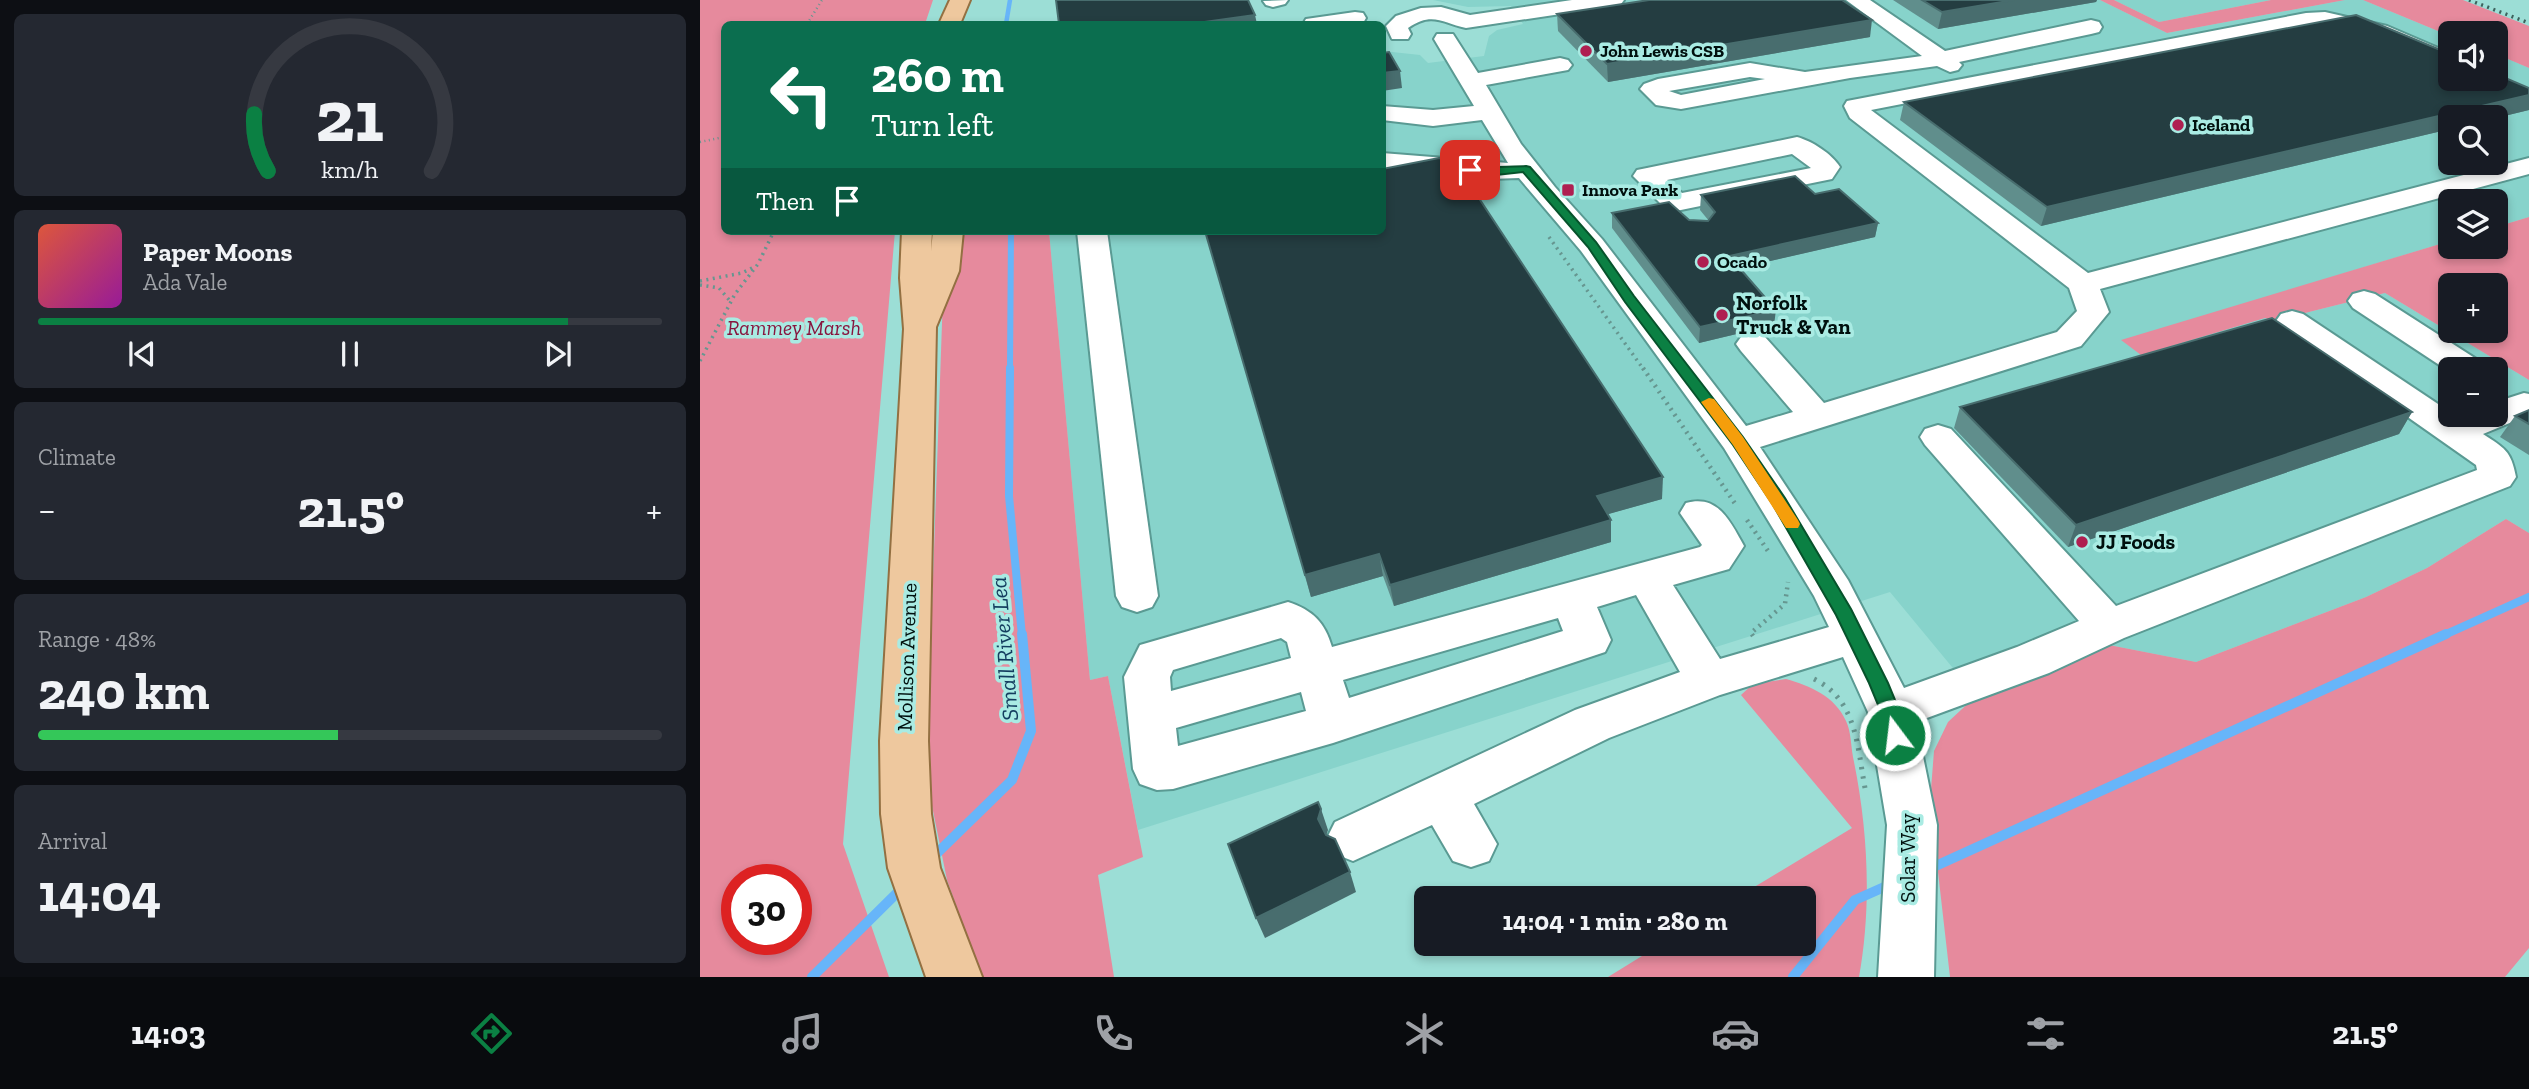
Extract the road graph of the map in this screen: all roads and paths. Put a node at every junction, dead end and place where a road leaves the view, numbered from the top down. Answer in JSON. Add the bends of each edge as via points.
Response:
{"nodes":[{"id":1,"x":822,"y":0,"type":"edge"},
{"id":2,"x":960,"y":0,"type":"edge"},
{"id":3,"x":968,"y":0,"type":"edge"},
{"id":4,"x":1402,"y":0,"type":"edge"},
{"id":5,"x":1459,"y":0,"type":"edge"},
{"id":6,"x":1477,"y":0,"type":"edge"},
{"id":7,"x":1614,"y":0,"type":"edge"},
{"id":8,"x":1856,"y":0,"type":"edge"},
{"id":9,"x":1418,"y":15,"type":"junction"},
{"id":10,"x":1355,"y":18,"type":"dead end"},
{"id":11,"x":809,"y":21,"type":"edge"},
{"id":12,"x":951,"y":21,"type":"edge"},
{"id":13,"x":966,"y":21,"type":"edge"},
{"id":14,"x":1334,"y":21,"type":"edge"},
{"id":15,"x":2091,"y":27,"type":"dead end"},
{"id":16,"x":1455,"y":31,"type":"junction"},
{"id":17,"x":1391,"y":36,"type":"edge"},
{"id":18,"x":2438,"y":56,"type":"edge"},
{"id":19,"x":1945,"y":62,"type":"junction"},
{"id":20,"x":1560,"y":65,"type":"dead end"},
{"id":21,"x":1804,"y":79,"type":"junction"},
{"id":22,"x":1480,"y":96,"type":"junction"},
{"id":23,"x":1386,"y":113,"type":"edge"},
{"id":24,"x":721,"y":137,"type":"edge"},
{"id":25,"x":700,"y":142,"type":"edge"},
{"id":26,"x":1386,"y":161,"type":"edge"},
{"id":27,"x":2529,"y":166,"type":"edge"},
{"id":28,"x":1526,"y":169,"type":"junction"},
{"id":29,"x":1676,"y":203,"type":"junction"},
{"id":30,"x":1642,"y":210,"type":"edge"},
{"id":31,"x":1577,"y":225,"type":"junction"},
{"id":32,"x":1697,"y":227,"type":"edge"},
{"id":33,"x":772,"y":235,"type":"edge"},
{"id":34,"x":917,"y":235,"type":"edge"},
{"id":35,"x":948,"y":235,"type":"edge"},
{"id":36,"x":1093,"y":235,"type":"edge"},
{"id":37,"x":758,"y":266,"type":"junction"},
{"id":38,"x":700,"y":283,"type":"edge"},
{"id":39,"x":2083,"y":284,"type":"junction"},
{"id":40,"x":2364,"y":301,"type":"dead end"},
{"id":41,"x":731,"y":303,"type":"junction"},
{"id":42,"x":2292,"y":321,"type":"dead end"},
{"id":43,"x":920,"y":329,"type":"junction"},
{"id":44,"x":1753,"y":344,"type":"dead end"},
{"id":45,"x":2450,"y":357,"type":"edge"},
{"id":46,"x":700,"y":361,"type":"edge"},
{"id":47,"x":2516,"y":399,"type":"edge"},
{"id":48,"x":1817,"y":417,"type":"junction"},
{"id":49,"x":2454,"y":432,"type":"junction"},
{"id":50,"x":1938,"y":437,"type":"dead end"},
{"id":51,"x":1738,"y":441,"type":"junction"},
{"id":52,"x":1700,"y":513,"type":"dead end"},
{"id":53,"x":1773,"y":557,"type":"dead end"},
{"id":54,"x":1784,"y":576,"type":"dead end"},
{"id":55,"x":1646,"y":577,"type":"junction"},
{"id":56,"x":1137,"y":596,"type":"dead end"},
{"id":57,"x":1572,"y":597,"type":"junction"},
{"id":58,"x":2109,"y":626,"type":"junction"},
{"id":59,"x":1855,"y":636,"type":"junction"},
{"id":60,"x":1768,"y":661,"type":"junction"},
{"id":61,"x":1316,"y":669,"type":"junction"},
{"id":62,"x":1709,"y":680,"type":"junction"},
{"id":63,"x":1891,"y":712,"type":"junction"},
{"id":64,"x":1332,"y":723,"type":"junction"},
{"id":65,"x":1441,"y":795,"type":"junction"},
{"id":66,"x":1867,"y":798,"type":"dead end"},
{"id":67,"x":1353,"y":838,"type":"dead end"},
{"id":68,"x":1471,"y":844,"type":"dead end"},
{"id":69,"x":954,"y":977,"type":"edge"},
{"id":70,"x":1906,"y":977,"type":"edge"}],
"edges":[{"from":1,"to":11,"type":"path"},
{"from":2,"to":12,"type":"main road"},
{"from":3,"to":13,"type":"main road"},
{"from":4,"to":9,"type":"street"},
{"from":5,"to":6,"type":"street"},
{"from":7,"to":16,"type":"street"},
{"from":8,"to":19,"type":"street"},
{"from":9,"to":16,"type":"street","via":[[1450,15]]},
{"from":9,"to":17,"type":"street","via":[[1397,26]]},
{"from":10,"to":14,"type":"street"},
{"from":15,"to":19,"type":"street"},
{"from":16,"to":17,"type":"street","via":[[1419,40]]},
{"from":16,"to":22,"type":"street","name":"Solar Way"},
{"from":18,"to":39,"type":"street","via":[[2357,22],[2305,19],[1856,106],[1859,113]]},
{"from":19,"to":21,"type":"street"},
{"from":20,"to":22,"type":"street"},
{"from":21,"to":21,"type":"street","via":[[1681,102],[1665,100],[1652,89],[1750,70]]},
{"from":22,"to":23,"type":"street","via":[[1454,117]]},
{"from":22,"to":28,"type":"street","name":"Solar Way"},
{"from":24,"to":25,"type":"path"},
{"from":26,"to":28,"type":"street","via":[[1487,172]]},
{"from":27,"to":39,"type":"street"},
{"from":28,"to":31,"type":"street","name":"Solar Way"},
{"from":29,"to":29,"type":"street","via":[[1647,176],[1797,145],[1827,167],[1807,177]]},
{"from":29,"to":30,"type":"street"},
{"from":29,"to":32,"type":"street"},
{"from":31,"to":51,"type":"street","name":"Solar Way","via":[[1654,305]]},
{"from":31,"to":53,"type":"path","via":[[1693,439]]},
{"from":33,"to":37,"type":"path"},
{"from":34,"to":43,"type":"main road","name":"Mollison Avenue"},
{"from":35,"to":43,"type":"main road","name":"Mollison Avenue","via":[[944,271]]},
{"from":36,"to":56,"type":"street"},
{"from":37,"to":38,"type":"path"},
{"from":37,"to":41,"type":"path"},
{"from":38,"to":41,"type":"path","via":[[721,289]]},
{"from":39,"to":48,"type":"street","via":[[2093,312],[2069,340]]},
{"from":40,"to":45,"type":"street"},
{"from":41,"to":46,"type":"path"},
{"from":42,"to":49,"type":"street"},
{"from":43,"to":69,"type":"main road","name":"Mollison Avenue","via":[[904,741],[906,814],[917,871]]},
{"from":44,"to":48,"type":"street"},
{"from":47,"to":49,"type":"street"},
{"from":48,"to":51,"type":"street"},
{"from":49,"to":58,"type":"street","via":[[2494,459],[2497,477]]},
{"from":50,"to":58,"type":"street"},
{"from":51,"to":59,"type":"street","name":"Solar Way","via":[[1826,580]]},
{"from":52,"to":55,"type":"street","via":[[1724,546],[1714,558]]},
{"from":54,"to":60,"type":"path","via":[[1789,584],[1785,604],[1751,633]]},
{"from":55,"to":57,"type":"street"},
{"from":55,"to":62,"type":"street"},
{"from":57,"to":61,"type":"street"},
{"from":57,"to":64,"type":"street","via":[[1589,640]]},
{"from":58,"to":63,"type":"street","via":[[2033,660]]},
{"from":59,"to":60,"type":"street"},
{"from":59,"to":63,"type":"street","name":"Solar Way"},
{"from":60,"to":62,"type":"street"},
{"from":60,"to":66,"type":"path","via":[[1776,676],[1799,674],[1823,682],[1847,704]]},
{"from":61,"to":64,"type":"street"},
{"from":61,"to":64,"type":"street","via":[[1306,633],[1288,619],[1156,657],[1147,677],[1157,769]]},
{"from":62,"to":65,"type":"street","via":[[1591,724]]},
{"from":63,"to":70,"type":"street","name":"Solar Way","via":[[1912,825]]},
{"from":65,"to":67,"type":"street"},
{"from":65,"to":68,"type":"street"}]}
